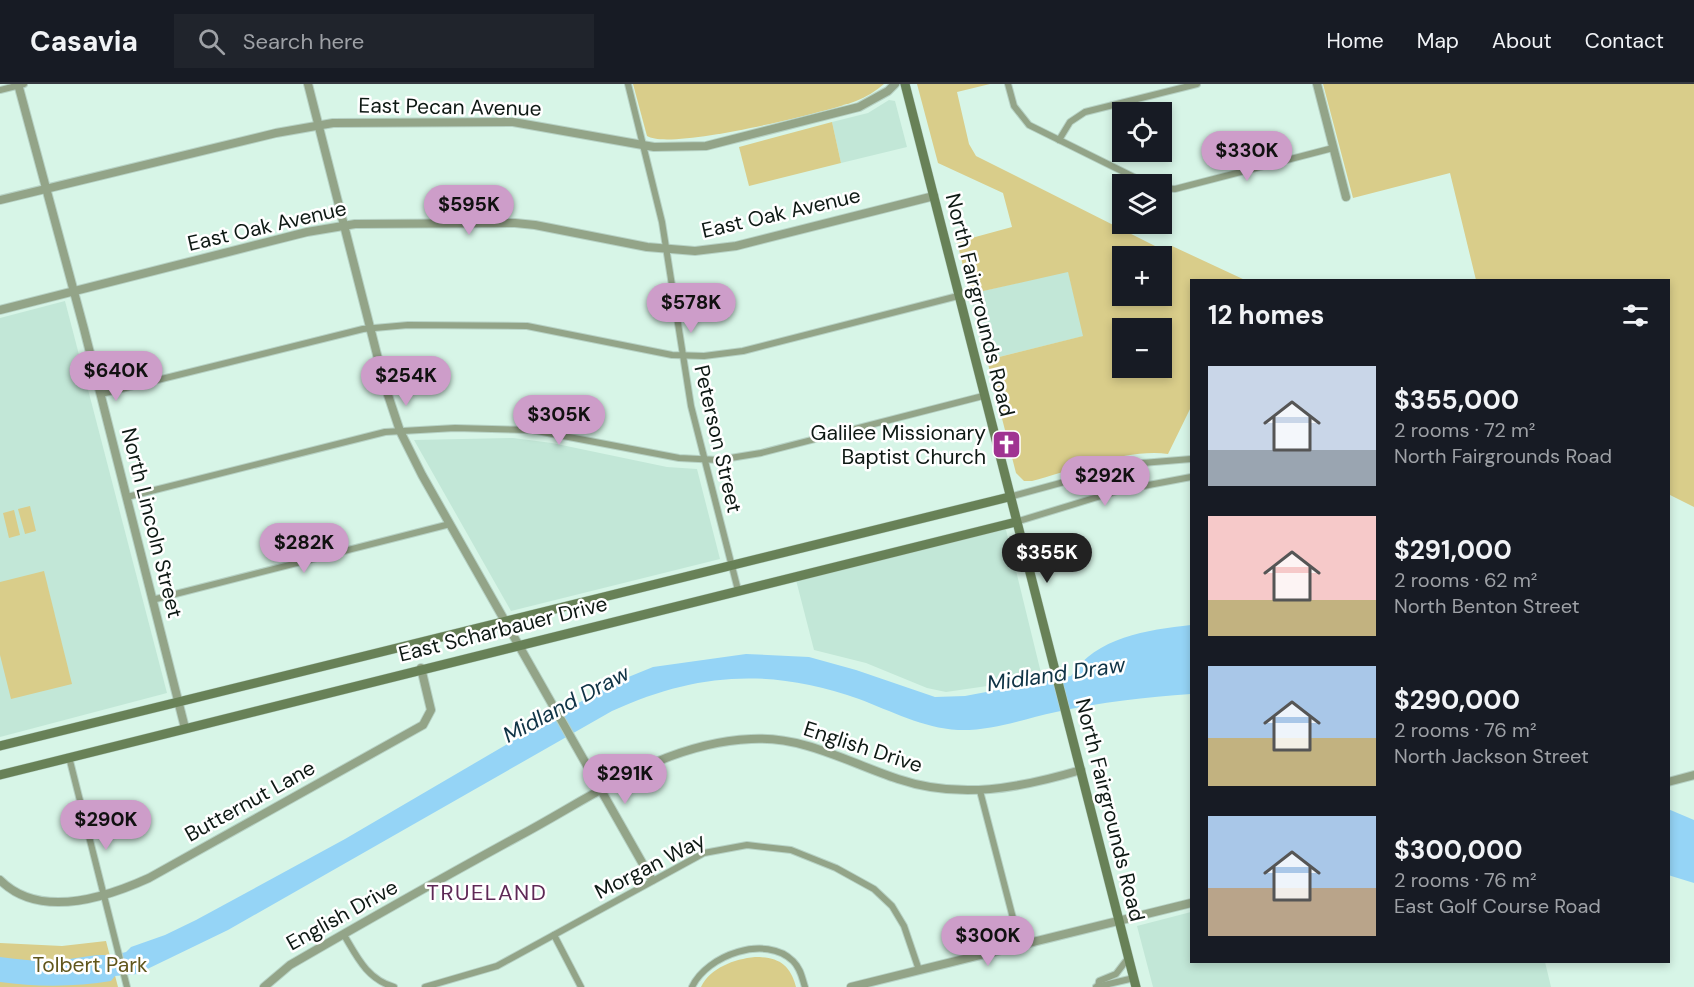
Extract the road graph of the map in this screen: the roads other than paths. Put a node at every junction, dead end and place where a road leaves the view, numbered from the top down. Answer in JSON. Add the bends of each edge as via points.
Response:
{"nodes":[{"id":1,"x":20,"y":84,"type":"edge"},
{"id":2,"x":308,"y":84,"type":"edge"},
{"id":3,"x":628,"y":84,"type":"edge"},
{"id":4,"x":895,"y":84,"type":"edge"},
{"id":5,"x":905,"y":84,"type":"edge"},
{"id":6,"x":1008,"y":84,"type":"edge"},
{"id":7,"x":1197,"y":84,"type":"edge"},
{"id":8,"x":1317,"y":84,"type":"edge"},
{"id":9,"x":0,"y":90,"type":"edge"},
{"id":10,"x":319,"y":125,"type":"junction"},
{"id":11,"x":1059,"y":140,"type":"junction"},
{"id":12,"x":644,"y":145,"type":"junction"},
{"id":13,"x":1333,"y":148,"type":"junction"},
{"id":14,"x":1128,"y":174,"type":"edge"},
{"id":15,"x":48,"y":188,"type":"junction"},
{"id":16,"x":1172,"y":189,"type":"edge"},
{"id":17,"x":934,"y":196,"type":"junction"},
{"id":18,"x":1346,"y":197,"type":"dead end"},
{"id":19,"x":0,"y":200,"type":"edge"},
{"id":20,"x":344,"y":225,"type":"junction"},
{"id":21,"x":666,"y":250,"type":"junction"},
{"id":22,"x":74,"y":291,"type":"junction"},
{"id":23,"x":958,"y":296,"type":"junction"},
{"id":24,"x":0,"y":310,"type":"edge"},
{"id":25,"x":370,"y":328,"type":"junction"},
{"id":26,"x":682,"y":356,"type":"junction"},
{"id":27,"x":101,"y":394,"type":"junction"},
{"id":28,"x":983,"y":396,"type":"junction"},
{"id":29,"x":400,"y":430,"type":"junction"},
{"id":30,"x":1190,"y":459,"type":"edge"},
{"id":31,"x":705,"y":460,"type":"junction"},
{"id":32,"x":1190,"y":477,"type":"edge"},
{"id":33,"x":127,"y":497,"type":"junction"},
{"id":34,"x":1009,"y":497,"type":"junction"},
{"id":35,"x":1016,"y":522,"type":"junction"},
{"id":36,"x":450,"y":524,"type":"junction"},
{"id":37,"x":731,"y":564,"type":"junction"},
{"id":38,"x":738,"y":590,"type":"junction"},
{"id":39,"x":152,"y":600,"type":"junction"},
{"id":40,"x":505,"y":620,"type":"junction"},
{"id":41,"x":519,"y":644,"type":"junction"},
{"id":42,"x":421,"y":668,"type":"junction"},
{"id":43,"x":178,"y":700,"type":"junction"},
{"id":44,"x":184,"y":728,"type":"junction"},
{"id":45,"x":0,"y":746,"type":"edge"},
{"id":46,"x":69,"y":757,"type":"junction"},
{"id":47,"x":1081,"y":770,"type":"junction"},
{"id":48,"x":0,"y":775,"type":"edge"},
{"id":49,"x":1694,"y":775,"type":"edge"},
{"id":50,"x":1670,"y":781,"type":"edge"},
{"id":51,"x":601,"y":789,"type":"junction"},
{"id":52,"x":980,"y":791,"type":"junction"},
{"id":53,"x":0,"y":880,"type":"edge"},
{"id":54,"x":652,"y":880,"type":"junction"},
{"id":55,"x":104,"y":894,"type":"junction"},
{"id":56,"x":1190,"y":903,"type":"edge"},
{"id":57,"x":1119,"y":921,"type":"junction"},
{"id":58,"x":344,"y":934,"type":"junction"},
{"id":59,"x":554,"y":935,"type":"junction"},
{"id":60,"x":1020,"y":945,"type":"junction"},
{"id":61,"x":1129,"y":957,"type":"junction"},
{"id":62,"x":919,"y":970,"type":"junction"},
{"id":63,"x":1135,"y":982,"type":"edge"},
{"id":64,"x":127,"y":987,"type":"edge"},
{"id":65,"x":264,"y":987,"type":"edge"},
{"id":66,"x":394,"y":987,"type":"edge"},
{"id":67,"x":425,"y":987,"type":"edge"},
{"id":68,"x":580,"y":987,"type":"edge"},
{"id":69,"x":692,"y":987,"type":"edge"},
{"id":70,"x":805,"y":987,"type":"edge"},
{"id":71,"x":851,"y":987,"type":"edge"},
{"id":72,"x":1097,"y":987,"type":"edge"}],
"edges":[{"from":1,"to":9,"type":"street"},
{"from":1,"to":15,"type":"street","name":"North Lincoln Street"},
{"from":2,"to":10,"type":"street"},
{"from":3,"to":12,"type":"street","name":"Peterson Street"},
{"from":4,"to":12,"type":"street","name":"East Pecan Avenue","via":[[859,107],[734,139],[688,148]]},
{"from":5,"to":17,"type":"main road","name":"North Fairgrounds Road"},
{"from":6,"to":11,"type":"street","via":[[1024,121]]},
{"from":7,"to":11,"type":"street","via":[[1085,112],[1070,122]]},
{"from":8,"to":13,"type":"street"},
{"from":10,"to":12,"type":"street","name":"East Pecan Avenue","via":[[523,123]]},
{"from":10,"to":15,"type":"street","name":"East Pecan Avenue"},
{"from":10,"to":20,"type":"street"},
{"from":11,"to":14,"type":"street"},
{"from":12,"to":21,"type":"street","name":"Peterson Street"},
{"from":13,"to":16,"type":"street"},
{"from":13,"to":18,"type":"street"},
{"from":15,"to":19,"type":"street","name":"East Pecan Avenue"},
{"from":15,"to":22,"type":"street","name":"North Lincoln Street"},
{"from":17,"to":21,"type":"street","name":"East Oak Avenue","via":[[729,247]]},
{"from":17,"to":23,"type":"main road","name":"North Fairgrounds Road"},
{"from":20,"to":21,"type":"street","name":"East Oak Avenue","via":[[524,224]]},
{"from":20,"to":22,"type":"street","name":"East Oak Avenue"},
{"from":20,"to":25,"type":"street"},
{"from":21,"to":26,"type":"street","name":"Peterson Street"},
{"from":22,"to":24,"type":"street","name":"East Oak Avenue"},
{"from":22,"to":27,"type":"street","name":"North Lincoln Street"},
{"from":23,"to":26,"type":"street","via":[[743,351]]},
{"from":23,"to":28,"type":"main road","name":"North Fairgrounds Road"},
{"from":25,"to":26,"type":"street","via":[[527,326]]},
{"from":25,"to":27,"type":"street"},
{"from":25,"to":29,"type":"street"},
{"from":26,"to":31,"type":"street","name":"Peterson Street"},
{"from":27,"to":33,"type":"street","name":"North Lincoln Street"},
{"from":28,"to":31,"type":"street","via":[[761,453]]},
{"from":28,"to":34,"type":"main road","name":"North Fairgrounds Road"},
{"from":29,"to":31,"type":"street","via":[[532,430]]},
{"from":29,"to":33,"type":"street"},
{"from":29,"to":36,"type":"street"},
{"from":30,"to":34,"type":"street","via":[[1130,465]]},
{"from":31,"to":37,"type":"street","name":"Peterson Street"},
{"from":32,"to":35,"type":"street","via":[[1117,491]]},
{"from":33,"to":39,"type":"street","name":"North Lincoln Street"},
{"from":34,"to":35,"type":"main road","name":"North Fairgrounds Road"},
{"from":34,"to":37,"type":"main road","name":"East Scharbauer Drive"},
{"from":35,"to":38,"type":"main road","name":"East Scharbauer Drive"},
{"from":35,"to":47,"type":"main road","name":"North Fairgrounds Road"},
{"from":36,"to":39,"type":"street"},
{"from":36,"to":40,"type":"street"},
{"from":37,"to":38,"type":"street","name":"Peterson Street"},
{"from":37,"to":40,"type":"main road","name":"East Scharbauer Drive"},
{"from":38,"to":41,"type":"main road","name":"East Scharbauer Drive"},
{"from":39,"to":43,"type":"street","name":"North Lincoln Street"},
{"from":40,"to":41,"type":"street"},
{"from":40,"to":43,"type":"main road","name":"East Scharbauer Drive"},
{"from":41,"to":42,"type":"main road","name":"East Scharbauer Drive"},
{"from":41,"to":51,"type":"street"},
{"from":42,"to":44,"type":"main road","name":"East Scharbauer Drive"},
{"from":42,"to":55,"type":"street","name":"Butternut Lane","via":[[431,710],[423,725],[149,878]]},
{"from":43,"to":44,"type":"street","name":"North Lincoln Street"},
{"from":43,"to":45,"type":"main road","name":"East Scharbauer Drive"},
{"from":44,"to":46,"type":"main road","name":"East Scharbauer Drive"},
{"from":46,"to":48,"type":"main road","name":"East Scharbauer Drive"},
{"from":46,"to":55,"type":"street"},
{"from":47,"to":52,"type":"street","name":"English Drive"},
{"from":47,"to":57,"type":"main road","name":"North Fairgrounds Road"},
{"from":49,"to":50,"type":"street"},
{"from":51,"to":52,"type":"street","name":"English Drive","via":[[683,750],[713,742],[753,739],[808,745],[915,784]]},
{"from":51,"to":54,"type":"street"},
{"from":51,"to":58,"type":"street","name":"English Drive"},
{"from":52,"to":60,"type":"street"},
{"from":53,"to":55,"type":"street","name":"Butternut Lane","via":[[14,892],[39,901]]},
{"from":54,"to":59,"type":"street","name":"Morgan Way"},
{"from":54,"to":62,"type":"street","name":"Morgan Way","via":[[722,848],[756,845],[799,852],[862,881],[884,898],[908,934]]},
{"from":55,"to":64,"type":"street"},
{"from":56,"to":57,"type":"street"},
{"from":57,"to":60,"type":"street"},
{"from":57,"to":61,"type":"main road","name":"North Fairgrounds Road"},
{"from":58,"to":65,"type":"street","name":"English Drive","via":[[279,972]]},
{"from":58,"to":66,"type":"street","via":[[374,978]]},
{"from":59,"to":67,"type":"street","name":"Morgan Way","via":[[490,969]]},
{"from":59,"to":68,"type":"street"},
{"from":60,"to":62,"type":"street"},
{"from":61,"to":63,"type":"main road","name":"North Fairgrounds Road"},
{"from":61,"to":72,"type":"street","via":[[1116,974],[1099,981]]},
{"from":62,"to":71,"type":"street"},
{"from":63,"to":72,"type":"street"},
{"from":69,"to":70,"type":"street","via":[[700,974],[719,959],[753,950],[781,953],[792,959]]}]}
